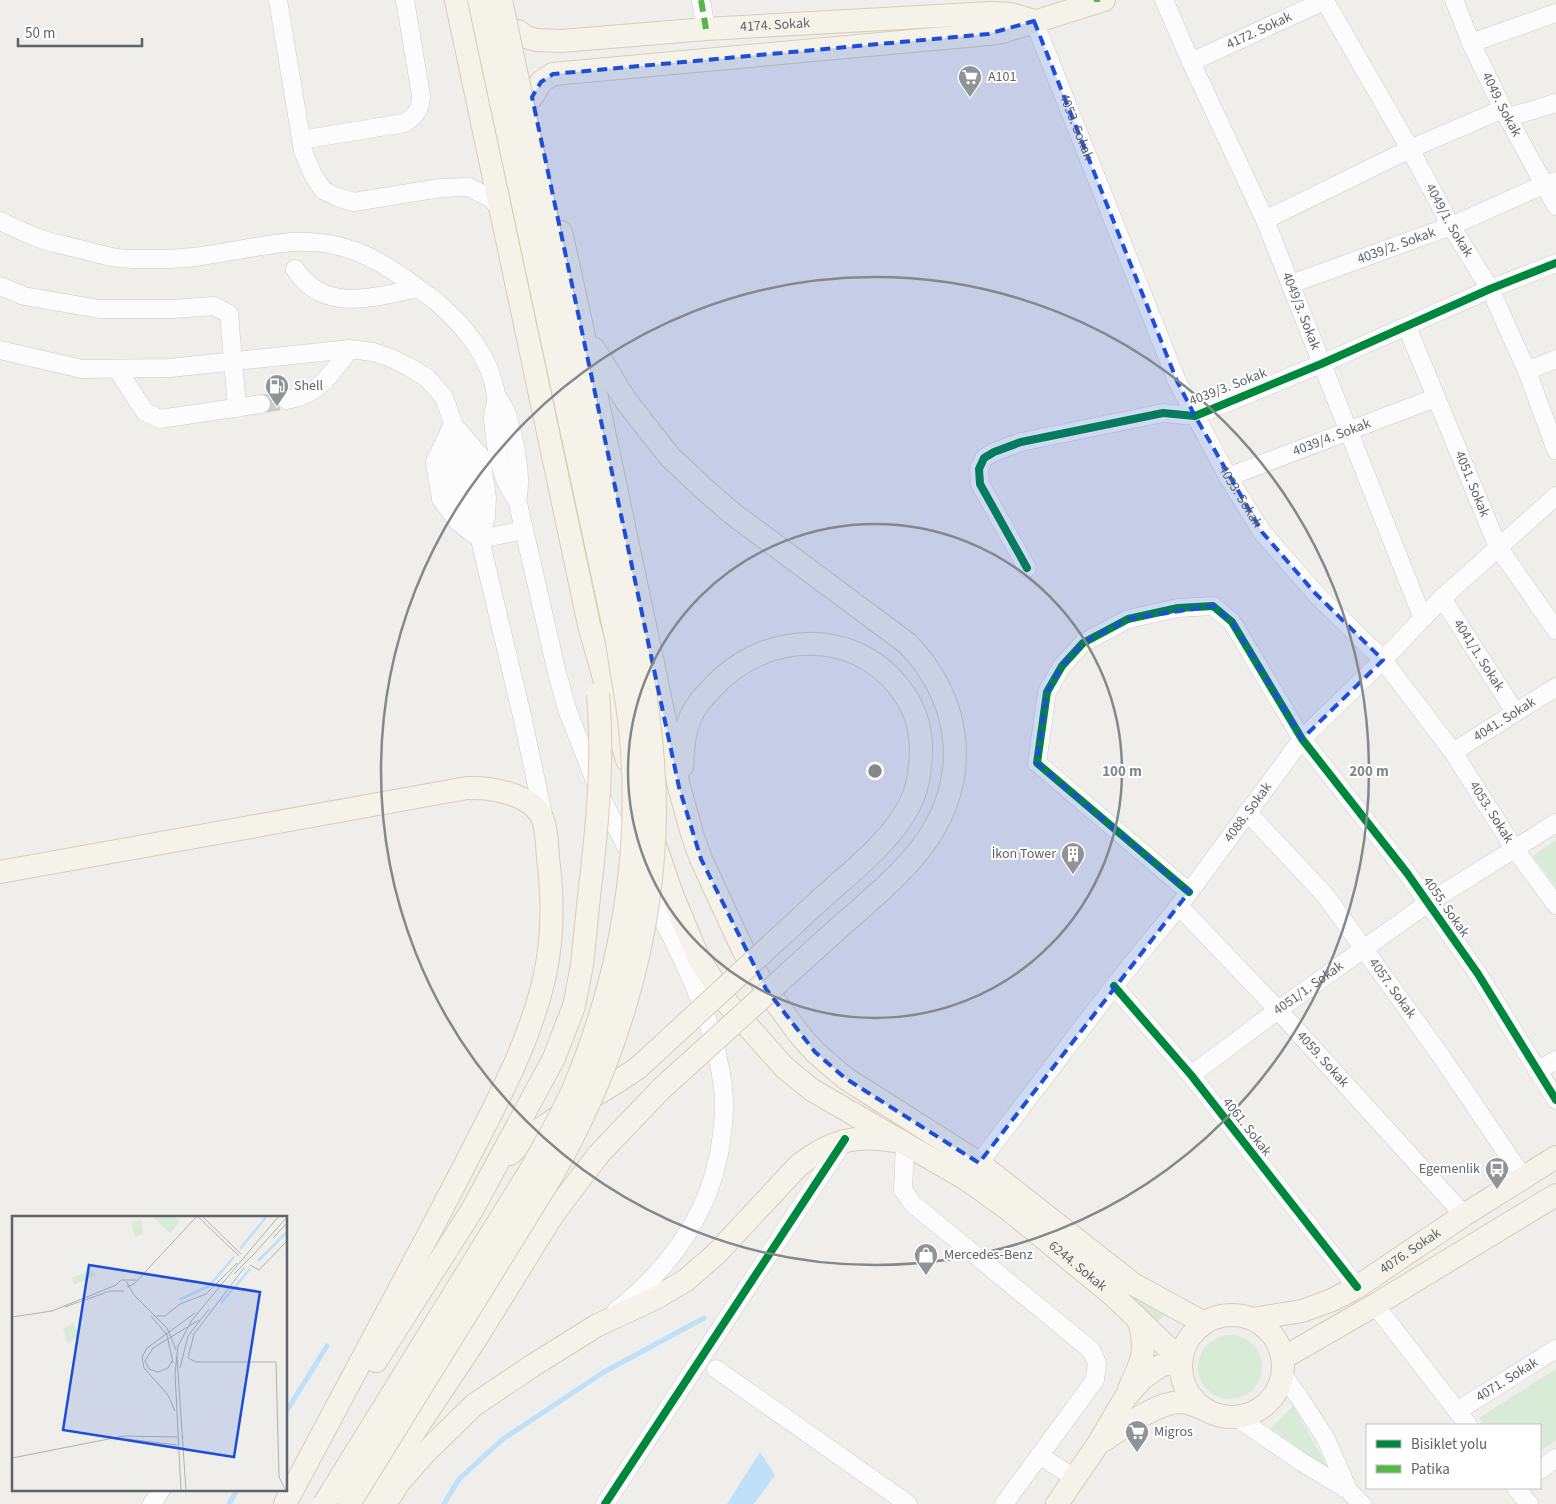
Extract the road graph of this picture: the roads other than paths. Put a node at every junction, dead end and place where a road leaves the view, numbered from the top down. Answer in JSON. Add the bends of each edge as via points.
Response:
{"nodes":[{"id":1,"x":278,"y":0,"type":"edge"},
{"id":2,"x":405,"y":0,"type":"edge"},
{"id":3,"x":456,"y":0,"type":"edge"},
{"id":4,"x":479,"y":0,"type":"edge"},
{"id":5,"x":501,"y":0,"type":"edge"},
{"id":6,"x":511,"y":0,"type":"edge"},
{"id":7,"x":701,"y":0,"type":"edge"},
{"id":8,"x":1164,"y":0,"type":"edge"},
{"id":9,"x":1326,"y":0,"type":"edge"},
{"id":10,"x":1454,"y":0,"type":"edge"},
{"id":11,"x":1099,"y":1,"type":"edge"},
{"id":12,"x":1556,"y":13,"type":"edge"},
{"id":13,"x":1034,"y":21,"type":"junction"},
{"id":14,"x":706,"y":29,"type":"junction"},
{"id":15,"x":518,"y":31,"type":"junction"},
{"id":16,"x":1471,"y":43,"type":"junction"},
{"id":17,"x":1191,"y":62,"type":"junction"},
{"id":18,"x":532,"y":97,"type":"junction"},
{"id":19,"x":1556,"y":103,"type":"edge"},
{"id":20,"x":1506,"y":113,"type":"junction"},
{"id":21,"x":301,"y":140,"type":"junction"},
{"id":22,"x":1410,"y":149,"type":"junction"},
{"id":23,"x":1550,"y":183,"type":"edge"},
{"id":24,"x":1556,"y":206,"type":"edge"},
{"id":25,"x":499,"y":207,"type":"junction"},
{"id":26,"x":1265,"y":220,"type":"junction"},
{"id":27,"x":0,"y":221,"type":"edge"},
{"id":28,"x":1451,"y":226,"type":"junction"},
{"id":29,"x":1556,"y":262,"type":"edge"},
{"id":30,"x":295,"y":269,"type":"dead end"},
{"id":31,"x":411,"y":283,"type":"junction"},
{"id":32,"x":1291,"y":284,"type":"junction"},
{"id":33,"x":0,"y":286,"type":"edge"},
{"id":34,"x":1490,"y":289,"type":"junction"},
{"id":35,"x":24,"y":296,"type":"junction"},
{"id":36,"x":0,"y":297,"type":"edge"},
{"id":37,"x":582,"y":327,"type":"junction"},
{"id":38,"x":1407,"y":327,"type":"junction"},
{"id":39,"x":350,"y":349,"type":"junction"},
{"id":40,"x":0,"y":350,"type":"edge"},
{"id":41,"x":1556,"y":359,"type":"edge"},
{"id":42,"x":234,"y":362,"type":"junction"},
{"id":43,"x":1321,"y":364,"type":"junction"},
{"id":44,"x":117,"y":369,"type":"junction"},
{"id":45,"x":1527,"y":371,"type":"junction"},
{"id":46,"x":1436,"y":398,"type":"junction"},
{"id":47,"x":286,"y":400,"type":"tunnel mouth"},
{"id":48,"x":261,"y":404,"type":"tunnel mouth"},
{"id":49,"x":237,"y":408,"type":"junction"},
{"id":50,"x":1195,"y":416,"type":"junction"},
{"id":51,"x":453,"y":424,"type":"junction"},
{"id":52,"x":1349,"y":431,"type":"junction"},
{"id":53,"x":1556,"y":450,"type":"edge"},
{"id":54,"x":1228,"y":477,"type":"junction"},
{"id":55,"x":1556,"y":496,"type":"edge"},
{"id":56,"x":524,"y":530,"type":"junction"},
{"id":57,"x":480,"y":539,"type":"junction"},
{"id":58,"x":1498,"y":547,"type":"junction"},
{"id":59,"x":1027,"y":568,"type":"dead end"},
{"id":60,"x":1442,"y":598,"type":"junction"},
{"id":61,"x":1423,"y":619,"type":"junction"},
{"id":62,"x":589,"y":625,"type":"junction"},
{"id":63,"x":1556,"y":630,"type":"edge"},
{"id":64,"x":1384,"y":660,"type":"junction"},
{"id":65,"x":1556,"y":687,"type":"edge"},
{"id":66,"x":1515,"y":712,"type":"junction"},
{"id":67,"x":1302,"y":740,"type":"junction"},
{"id":68,"x":1453,"y":752,"type":"junction"},
{"id":69,"x":680,"y":787,"type":"junction"},
{"id":70,"x":1247,"y":812,"type":"junction"},
{"id":71,"x":544,"y":821,"type":"junction"},
{"id":72,"x":1556,"y":823,"type":"edge"},
{"id":73,"x":1514,"y":848,"type":"junction"},
{"id":74,"x":0,"y":872,"type":"edge"},
{"id":75,"x":1184,"y":899,"type":"junction"},
{"id":76,"x":1428,"y":903,"type":"junction"},
{"id":77,"x":1556,"y":905,"type":"edge"},
{"id":78,"x":1364,"y":949,"type":"junction"},
{"id":79,"x":1114,"y":986,"type":"junction"},
{"id":80,"x":1278,"y":1010,"type":"junction"},
{"id":81,"x":1556,"y":1060,"type":"edge"},
{"id":82,"x":1537,"y":1071,"type":"junction"},
{"id":83,"x":1191,"y":1076,"type":"junction"},
{"id":84,"x":1556,"y":1100,"type":"edge"},
{"id":85,"x":845,"y":1139,"type":"junction"},
{"id":86,"x":905,"y":1143,"type":"junction"},
{"id":87,"x":1556,"y":1157,"type":"edge"},
{"id":88,"x":496,"y":1168,"type":"junction"},
{"id":89,"x":972,"y":1171,"type":"junction"},
{"id":90,"x":1523,"y":1177,"type":"junction"},
{"id":91,"x":1556,"y":1195,"type":"edge"},
{"id":92,"x":1464,"y":1215,"type":"junction"},
{"id":93,"x":1357,"y":1288,"type":"junction"},
{"id":94,"x":1375,"y":1305,"type":"junction"},
{"id":95,"x":1137,"y":1316,"type":"junction"},
{"id":96,"x":1253,"y":1319,"type":"junction"},
{"id":97,"x":1204,"y":1323,"type":"junction"},
{"id":98,"x":596,"y":1326,"type":"junction"},
{"id":99,"x":1556,"y":1349,"type":"edge"},
{"id":100,"x":1181,"y":1360,"type":"junction"},
{"id":101,"x":1283,"y":1366,"type":"junction"},
{"id":102,"x":716,"y":1369,"type":"dead end"},
{"id":103,"x":1125,"y":1398,"type":"junction"},
{"id":104,"x":1204,"y":1408,"type":"junction"},
{"id":105,"x":1236,"y":1417,"type":"junction"},
{"id":106,"x":1463,"y":1418,"type":"edge"},
{"id":107,"x":1098,"y":1444,"type":"junction"},
{"id":108,"x":1040,"y":1456,"type":"junction"},
{"id":109,"x":1556,"y":1458,"type":"edge"},
{"id":110,"x":1541,"y":1469,"type":"edge"},
{"id":111,"x":1075,"y":1478,"type":"junction"},
{"id":112,"x":1517,"y":1489,"type":"edge"},
{"id":113,"x":1348,"y":1490,"type":"junction"},
{"id":114,"x":160,"y":1492,"type":"edge"},
{"id":115,"x":152,"y":1504,"type":"edge"},
{"id":116,"x":285,"y":1504,"type":"edge"},
{"id":117,"x":324,"y":1504,"type":"edge"},
{"id":118,"x":349,"y":1504,"type":"edge"},
{"id":119,"x":366,"y":1504,"type":"edge"},
{"id":120,"x":385,"y":1504,"type":"edge"},
{"id":121,"x":605,"y":1504,"type":"edge"},
{"id":122,"x":908,"y":1504,"type":"edge"},
{"id":123,"x":1004,"y":1504,"type":"edge"},
{"id":124,"x":1057,"y":1504,"type":"edge"},
{"id":125,"x":1362,"y":1504,"type":"edge"},
{"id":126,"x":1529,"y":1504,"type":"edge"}],
"edges":[{"from":1,"to":21,"type":"street"},
{"from":2,"to":21,"type":"street","via":[[421,96],[419,108],[411,120]]},
{"from":3,"to":25,"type":"main road"},
{"from":4,"to":117,"type":"main road","bridge":true,"via":[[624,685],[634,784],[629,887],[602,1011],[572,1092],[554,1129]]},
{"from":5,"to":118,"type":"main road","bridge":true,"via":[[651,723],[654,838],[650,885],[640,943],[622,1014],[603,1071],[577,1129],[550,1179]]},
{"from":6,"to":15,"type":"main road"},
{"from":7,"to":14,"type":"street"},
{"from":8,"to":17,"type":"street","name":"4049/3. Sokak"},
{"from":9,"to":17,"type":"street","name":"4172. Sokak"},
{"from":9,"to":22,"type":"street","name":"4049/1. Sokak"},
{"from":10,"to":16,"type":"street","name":"4049. Sokak"},
{"from":11,"to":13,"type":"main road","name":"4174. Sokak"},
{"from":12,"to":16,"type":"street"},
{"from":13,"to":14,"type":"main road","name":"4174. Sokak","via":[[1012,14],[991,13]]},
{"from":13,"to":18,"type":"main road","name":"4174. Sokak","via":[[988,34],[553,74],[541,82]]},
{"from":13,"to":50,"type":"street","name":"4053. Sokak","via":[[1177,381]]},
{"from":14,"to":15,"type":"main road","name":"4174. Sokak","via":[[561,41],[536,40]]},
{"from":15,"to":18,"type":"main road"},
{"from":16,"to":20,"type":"street","name":"4049. Sokak"},
{"from":17,"to":26,"type":"street","name":"4049/3. Sokak"},
{"from":18,"to":37,"type":"main road"},
{"from":19,"to":20,"type":"street"},
{"from":20,"to":22,"type":"street"},
{"from":20,"to":23,"type":"street","name":"4049. Sokak"},
{"from":21,"to":25,"type":"street","via":[[308,166],[318,183],[328,193],[346,201],[469,187]]},
{"from":22,"to":26,"type":"street"},
{"from":22,"to":28,"type":"street","name":"4049/1. Sokak"},
{"from":23,"to":24,"type":"street","name":"4049. Sokak"},
{"from":23,"to":28,"type":"street","name":"4039/2. Sokak"},
{"from":25,"to":62,"type":"main road"},
{"from":26,"to":32,"type":"street","name":"4049/3. Sokak"},
{"from":27,"to":31,"type":"street","via":[[40,239],[113,257],[158,259],[202,256],[292,242],[322,243],[365,254]]},
{"from":28,"to":32,"type":"street","name":"4039/2. Sokak"},
{"from":28,"to":34,"type":"street","name":"4049/1. Sokak"},
{"from":29,"to":34,"type":"street","name":"4039/3. Sokak"},
{"from":30,"to":31,"type":"street","via":[[317,292],[342,299],[384,295]]},
{"from":31,"to":56,"type":"street","via":[[439,304],[477,345],[484,358],[497,396],[493,419],[499,454],[506,482],[517,499]]},
{"from":32,"to":43,"type":"street","name":"4049/3. Sokak"},
{"from":33,"to":35,"type":"street"},
{"from":34,"to":38,"type":"street","name":"4039/3. Sokak"},
{"from":34,"to":45,"type":"street","name":"4049/1. Sokak"},
{"from":35,"to":36,"type":"street"},
{"from":35,"to":42,"type":"street","via":[[99,309],[214,306],[229,314]]},
{"from":37,"to":69,"type":"main road"},
{"from":37,"to":119,"type":"main road","bridge":true,"via":[[615,385],[670,456],[733,514],[908,644],[922,660],[948,705],[953,728],[954,768],[950,792],[925,842],[893,878],[661,1089],[599,1154],[559,1206],[474,1342]]},
{"from":38,"to":43,"type":"street","name":"4039/3. Sokak"},
{"from":38,"to":46,"type":"street","name":"4051. Sokak"},
{"from":39,"to":42,"type":"street"},
{"from":39,"to":47,"type":"street","via":[[322,385],[299,398]]},
{"from":39,"to":51,"type":"street","via":[[391,358],[427,378],[444,397]]},
{"from":40,"to":44,"type":"street","via":[[82,369]]},
{"from":41,"to":45,"type":"street"},
{"from":42,"to":44,"type":"street"},
{"from":42,"to":49,"type":"street"},
{"from":43,"to":50,"type":"street","name":"4039/3. Sokak"},
{"from":43,"to":52,"type":"street","name":"4049/3. Sokak"},
{"from":44,"to":49,"type":"street","via":[[145,412],[160,419]]},
{"from":45,"to":53,"type":"street","name":"4049/1. Sokak"},
{"from":46,"to":52,"type":"street","name":"4039/4. Sokak"},
{"from":46,"to":58,"type":"street","name":"4051. Sokak"},
{"from":48,"to":49,"type":"street"},
{"from":50,"to":54,"type":"street","name":"4053. Sokak"},
{"from":50,"to":59,"type":"street","name":"4039/3. Sokak","via":[[1163,413],[1021,442],[984,458],[979,469],[980,484]]},
{"from":51,"to":57,"type":"street","via":[[465,458]]},
{"from":51,"to":57,"type":"street","via":[[435,462],[441,499],[458,522]]},
{"from":52,"to":54,"type":"street","name":"4039/4. Sokak"},
{"from":52,"to":61,"type":"street","name":"4049/3. Sokak"},
{"from":54,"to":64,"type":"street","name":"4053. Sokak","via":[[1262,532],[1315,593]]},
{"from":55,"to":58,"type":"street","name":"4088. Sokak"},
{"from":56,"to":57,"type":"street"},
{"from":56,"to":98,"type":"street","via":[[568,712],[603,801],[694,985],[709,1026],[724,1088],[721,1148],[715,1176],[696,1221],[647,1284]]},
{"from":57,"to":71,"type":"street"},
{"from":58,"to":60,"type":"street","name":"4088. Sokak"},
{"from":58,"to":63,"type":"street","name":"4051. Sokak"},
{"from":60,"to":61,"type":"street","name":"4088. Sokak"},
{"from":60,"to":66,"type":"street","name":"4041/1. Sokak"},
{"from":61,"to":64,"type":"street","name":"4088. Sokak"},
{"from":62,"to":86,"type":"main road","via":[[660,863],[687,933],[709,976],[756,1037],[799,1080],[834,1104]]},
{"from":62,"to":88,"type":"main road","bridge":true,"via":[[601,731],[598,808],[582,965],[565,1034]]},
{"from":64,"to":67,"type":"street","name":"4088. Sokak"},
{"from":64,"to":68,"type":"street","name":"4053. Sokak"},
{"from":65,"to":66,"type":"street","name":"4041. Sokak"},
{"from":66,"to":68,"type":"street","name":"4041. Sokak"},
{"from":67,"to":70,"type":"street","name":"4088. Sokak"},
{"from":67,"to":75,"type":"street","name":"4055. Sokak","via":[[1232,622],[1213,606],[1178,608],[1128,619],[1083,643],[1062,666],[1047,692],[1037,763]]},
{"from":67,"to":76,"type":"street","name":"4055. Sokak"},
{"from":68,"to":73,"type":"street","name":"4053. Sokak"},
{"from":69,"to":88,"type":"main road","bridge":true,"via":[[684,743],[692,714],[716,683],[742,662],[767,651],[815,644],[840,647],[875,663],[896,682],[916,717],[921,741],[918,780],[911,802],[869,855],[639,1067],[542,1126]]},
{"from":69,"to":89,"type":"main road","via":[[693,837],[735,932],[766,989],[799,1034],[845,1078]]},
{"from":70,"to":75,"type":"street","name":"4088. Sokak"},
{"from":70,"to":78,"type":"street","name":"4057. Sokak","via":[[1325,896]]},
{"from":71,"to":74,"type":"main road","via":[[533,806],[509,793],[466,788]]},
{"from":71,"to":116,"type":"main road","via":[[550,870],[549,947],[540,992],[524,1039],[450,1195]]},
{"from":72,"to":73,"type":"street","name":"4051/1. Sokak"},
{"from":73,"to":76,"type":"street","name":"4051/1. Sokak"},
{"from":73,"to":77,"type":"street","name":"4053. Sokak"},
{"from":75,"to":79,"type":"street","name":"4088. Sokak"},
{"from":75,"to":80,"type":"street","name":"4059. Sokak"},
{"from":76,"to":78,"type":"street","name":"4051/1. Sokak"},
{"from":76,"to":82,"type":"street","name":"4055. Sokak","via":[[1478,974]]},
{"from":78,"to":80,"type":"street","name":"4051/1. Sokak"},
{"from":78,"to":90,"type":"street","name":"4057. Sokak"},
{"from":79,"to":83,"type":"street","name":"4061. Sokak"},
{"from":79,"to":89,"type":"street","name":"4088. Sokak"},
{"from":80,"to":83,"type":"street","name":"4051/1. Sokak"},
{"from":80,"to":92,"type":"street","name":"4059. Sokak"},
{"from":81,"to":82,"type":"street"},
{"from":82,"to":84,"type":"street","name":"4055. Sokak"},
{"from":83,"to":93,"type":"street","name":"4061. Sokak"},
{"from":85,"to":86,"type":"main road","via":[[872,1138]]},
{"from":85,"to":98,"type":"main road","via":[[798,1165],[716,1254],[691,1276],[656,1298]]},
{"from":85,"to":121,"type":"street"},
{"from":86,"to":89,"type":"main road"},
{"from":86,"to":108,"type":"street","via":[[903,1190],[913,1204],[1091,1350],[1097,1363],[1095,1380]]},
{"from":87,"to":90,"type":"main road","name":"4076. Sokak"},
{"from":88,"to":116,"type":"main road"},
{"from":89,"to":95,"type":"main road","name":"6244. Sokak","via":[[1008,1209]]},
{"from":89,"to":97,"type":"main road","name":"6244. Sokak","via":[[1134,1284]]},
{"from":90,"to":92,"type":"main road","name":"4076. Sokak"},
{"from":91,"to":94,"type":"main road","name":"4076. Sokak"},
{"from":92,"to":93,"type":"main road","name":"4076. Sokak"},
{"from":93,"to":96,"type":"main road","name":"4076. Sokak","via":[[1302,1311]]},
{"from":94,"to":101,"type":"main road","name":"4076. Sokak"},
{"from":94,"to":106,"type":"street"},
{"from":95,"to":100,"type":"main road","name":"6244. Sokak"},
{"from":95,"to":103,"type":"main road","via":[[1144,1351]]},
{"from":96,"to":97,"type":"main road","via":[[1237,1315],[1220,1316]]},
{"from":96,"to":101,"type":"main road","via":[[1278,1342]]},
{"from":97,"to":100,"type":"main road","via":[[1193,1333]]},
{"from":98,"to":120,"type":"main road","via":[[474,1405],[425,1453]]},
{"from":99,"to":106,"type":"street","name":"4071. Sokak"},
{"from":100,"to":103,"type":"main road","via":[[1160,1366],[1142,1378]]},
{"from":100,"to":104,"type":"main road","via":[[1186,1388]]},
{"from":101,"to":105,"type":"main road","via":[[1277,1390],[1266,1404],[1252,1413]]},
{"from":101,"to":113,"type":"street","via":[[1326,1439]]},
{"from":102,"to":122,"type":"street"},
{"from":103,"to":107,"type":"main road"},
{"from":104,"to":105,"type":"main road","via":[[1219,1415]]},
{"from":104,"to":107,"type":"main road","via":[[1183,1402],[1171,1403],[1130,1423]]},
{"from":105,"to":113,"type":"street"},
{"from":107,"to":111,"type":"main road"},
{"from":108,"to":111,"type":"street"},
{"from":108,"to":123,"type":"street"},
{"from":109,"to":110,"type":"street"},
{"from":111,"to":124,"type":"main road"},
{"from":112,"to":126,"type":"street"},
{"from":113,"to":125,"type":"street"},
{"from":114,"to":115,"type":"street"}]}
